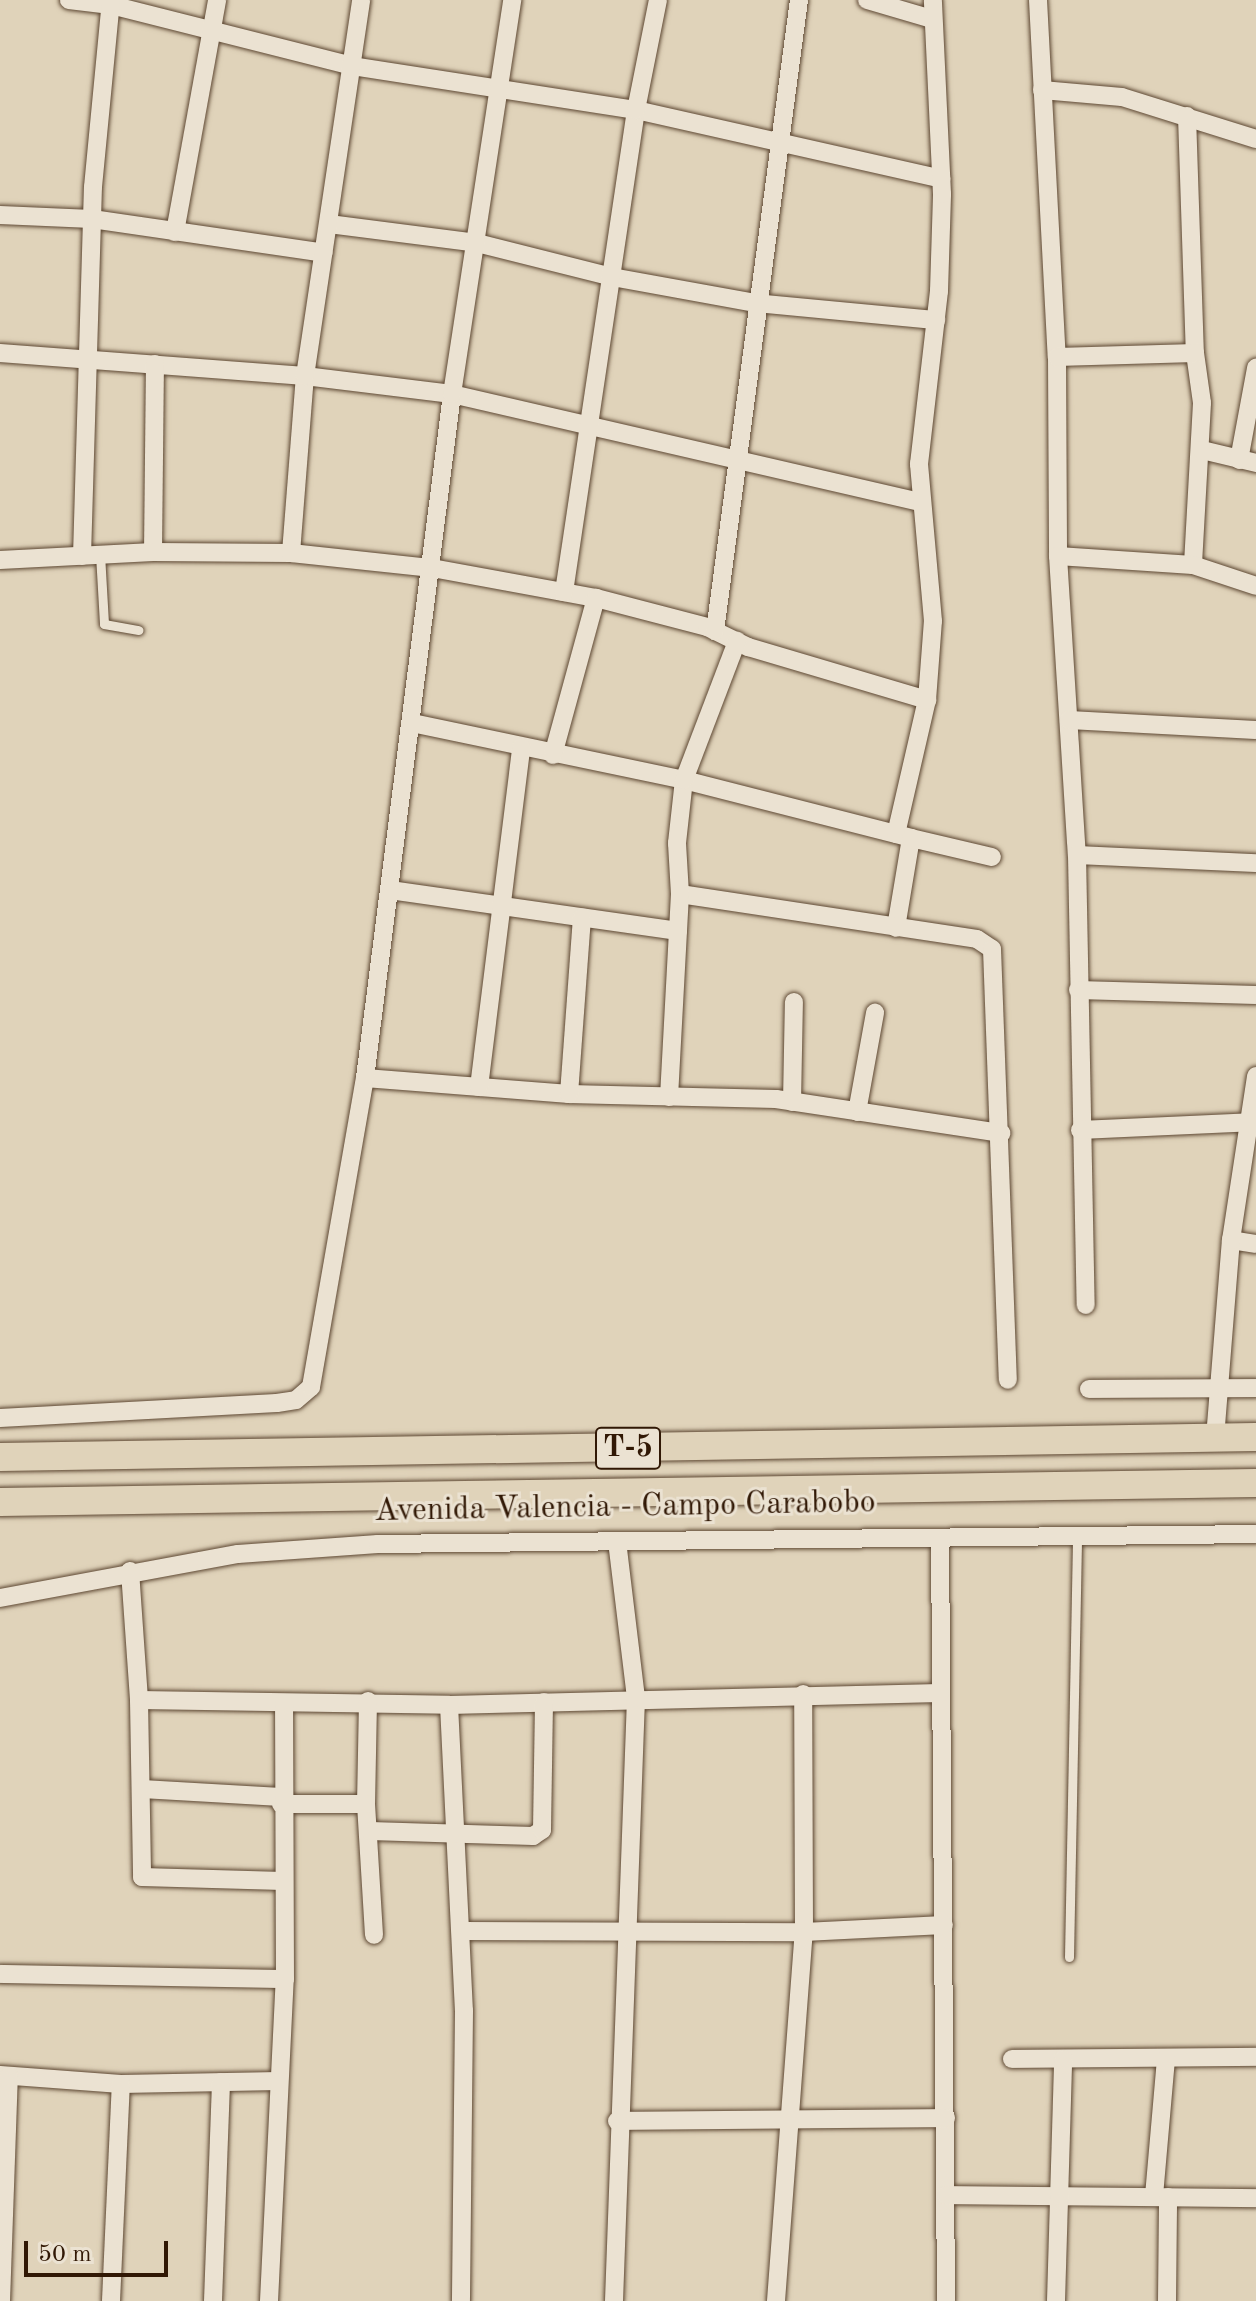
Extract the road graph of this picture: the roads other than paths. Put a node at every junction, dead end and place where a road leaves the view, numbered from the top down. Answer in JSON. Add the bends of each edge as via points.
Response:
{"nodes":[{"id":1,"x":69,"y":0,"type":"edge"},
{"id":2,"x":217,"y":0,"type":"edge"},
{"id":3,"x":361,"y":0,"type":"edge"},
{"id":4,"x":512,"y":0,"type":"edge"},
{"id":5,"x":658,"y":0,"type":"edge"},
{"id":6,"x":799,"y":0,"type":"edge"},
{"id":7,"x":867,"y":0,"type":"edge"},
{"id":8,"x":933,"y":0,"type":"edge"},
{"id":9,"x":1038,"y":0,"type":"edge"},
{"id":10,"x":111,"y":3,"type":"edge"},
{"id":11,"x":932,"y":19,"type":"junction"},
{"id":12,"x":210,"y":32,"type":"junction"},
{"id":13,"x":352,"y":66,"type":"junction"},
{"id":14,"x":499,"y":89,"type":"junction"},
{"id":15,"x":1042,"y":90,"type":"junction"},
{"id":16,"x":636,"y":110,"type":"junction"},
{"id":17,"x":1187,"y":116,"type":"junction"},
{"id":18,"x":1256,"y":139,"type":"edge"},
{"id":19,"x":778,"y":142,"type":"junction"},
{"id":20,"x":941,"y":179,"type":"junction"},
{"id":21,"x":0,"y":215,"type":"edge"},
{"id":22,"x":92,"y":219,"type":"junction"},
{"id":23,"x":329,"y":224,"type":"junction"},
{"id":24,"x":175,"y":232,"type":"junction"},
{"id":25,"x":477,"y":243,"type":"junction"},
{"id":26,"x":324,"y":253,"type":"junction"},
{"id":27,"x":612,"y":277,"type":"junction"},
{"id":28,"x":755,"y":303,"type":"junction"},
{"id":29,"x":936,"y":320,"type":"junction"},
{"id":30,"x":0,"y":353,"type":"edge"},
{"id":31,"x":1195,"y":353,"type":"junction"},
{"id":32,"x":1057,"y":357,"type":"junction"},
{"id":33,"x":88,"y":359,"type":"junction"},
{"id":34,"x":155,"y":364,"type":"junction"},
{"id":35,"x":1256,"y":368,"type":"edge"},
{"id":36,"x":305,"y":376,"type":"junction"},
{"id":37,"x":452,"y":394,"type":"junction"},
{"id":38,"x":590,"y":427,"type":"junction"},
{"id":39,"x":1202,"y":450,"type":"junction"},
{"id":40,"x":1248,"y":462,"type":"edge"},
{"id":41,"x":735,"y":463,"type":"junction"},
{"id":42,"x":920,"y":502,"type":"junction"},
{"id":43,"x":153,"y":552,"type":"junction"},
{"id":44,"x":291,"y":553,"type":"junction"},
{"id":45,"x":91,"y":555,"type":"junction"},
{"id":46,"x":1058,"y":556,"type":"junction"},
{"id":47,"x":0,"y":560,"type":"edge"},
{"id":48,"x":1193,"y":565,"type":"junction"},
{"id":49,"x":432,"y":568,"type":"junction"},
{"id":50,"x":1256,"y":586,"type":"edge"},
{"id":51,"x":564,"y":592,"type":"junction"},
{"id":52,"x":596,"y":598,"type":"junction"},
{"id":53,"x":138,"y":630,"type":"dead end"},
{"id":54,"x":715,"y":631,"type":"junction"},
{"id":55,"x":737,"y":641,"type":"junction"},
{"id":56,"x":927,"y":700,"type":"junction"},
{"id":57,"x":1069,"y":720,"type":"junction"},
{"id":58,"x":412,"y":723,"type":"junction"},
{"id":59,"x":1256,"y":730,"type":"edge"},
{"id":60,"x":521,"y":748,"type":"junction"},
{"id":61,"x":553,"y":755,"type":"junction"},
{"id":62,"x":684,"y":780,"type":"junction"},
{"id":63,"x":904,"y":836,"type":"junction"},
{"id":64,"x":1077,"y":855,"type":"junction"},
{"id":65,"x":992,"y":857,"type":"dead end"},
{"id":66,"x":1256,"y":863,"type":"edge"},
{"id":67,"x":390,"y":890,"type":"junction"},
{"id":68,"x":680,"y":894,"type":"junction"},
{"id":69,"x":498,"y":905,"type":"junction"},
{"id":70,"x":582,"y":917,"type":"junction"},
{"id":71,"x":896,"y":928,"type":"junction"},
{"id":72,"x":678,"y":931,"type":"junction"},
{"id":73,"x":1078,"y":990,"type":"junction"},
{"id":74,"x":1256,"y":995,"type":"edge"},
{"id":75,"x":794,"y":1002,"type":"dead end"},
{"id":76,"x":875,"y":1013,"type":"dead end"},
{"id":77,"x":1256,"y":1076,"type":"edge"},
{"id":78,"x":365,"y":1078,"type":"junction"},
{"id":79,"x":479,"y":1087,"type":"junction"},
{"id":80,"x":569,"y":1094,"type":"junction"},
{"id":81,"x":669,"y":1097,"type":"junction"},
{"id":82,"x":792,"y":1102,"type":"junction"},
{"id":83,"x":857,"y":1112,"type":"junction"},
{"id":84,"x":1252,"y":1121,"type":"edge"},
{"id":85,"x":1080,"y":1130,"type":"junction"},
{"id":86,"x":1001,"y":1133,"type":"junction"},
{"id":87,"x":1231,"y":1240,"type":"junction"},
{"id":88,"x":1256,"y":1244,"type":"edge"},
{"id":89,"x":1086,"y":1305,"type":"dead end"},
{"id":90,"x":1008,"y":1380,"type":"dead end"},
{"id":91,"x":1256,"y":1388,"type":"edge"},
{"id":92,"x":1089,"y":1389,"type":"dead end"},
{"id":93,"x":1216,"y":1389,"type":"junction"},
{"id":94,"x":0,"y":1421,"type":"edge"},
{"id":95,"x":1256,"y":1437,"type":"edge"},
{"id":96,"x":1215,"y":1438,"type":"junction"},
{"id":97,"x":0,"y":1457,"type":"edge"},
{"id":98,"x":1256,"y":1483,"type":"edge"},
{"id":99,"x":0,"y":1502,"type":"edge"},
{"id":100,"x":1256,"y":1534,"type":"edge"},
{"id":101,"x":940,"y":1538,"type":"junction"},
{"id":102,"x":1077,"y":1539,"type":"junction"},
{"id":103,"x":617,"y":1542,"type":"junction"},
{"id":104,"x":130,"y":1571,"type":"junction"},
{"id":105,"x":0,"y":1598,"type":"edge"},
{"id":106,"x":940,"y":1693,"type":"junction"},
{"id":107,"x":803,"y":1694,"type":"junction"},
{"id":108,"x":636,"y":1698,"type":"junction"},
{"id":109,"x":139,"y":1700,"type":"junction"},
{"id":110,"x":368,"y":1701,"type":"junction"},
{"id":111,"x":544,"y":1702,"type":"junction"},
{"id":112,"x":284,"y":1703,"type":"junction"},
{"id":113,"x":449,"y":1705,"type":"junction"},
{"id":114,"x":142,"y":1789,"type":"junction"},
{"id":115,"x":281,"y":1800,"type":"junction"},
{"id":116,"x":366,"y":1804,"type":"junction"},
{"id":117,"x":370,"y":1831,"type":"junction"},
{"id":118,"x":455,"y":1832,"type":"junction"},
{"id":119,"x":283,"y":1881,"type":"junction"},
{"id":120,"x":944,"y":1925,"type":"junction"},
{"id":121,"x":461,"y":1931,"type":"junction"},
{"id":122,"x":631,"y":1932,"type":"junction"},
{"id":123,"x":804,"y":1932,"type":"junction"},
{"id":124,"x":374,"y":1935,"type":"dead end"},
{"id":125,"x":1069,"y":1957,"type":"dead end"},
{"id":126,"x":0,"y":1974,"type":"edge"},
{"id":127,"x":285,"y":1979,"type":"junction"},
{"id":128,"x":1256,"y":2057,"type":"edge"},
{"id":129,"x":1012,"y":2059,"type":"dead end"},
{"id":130,"x":1063,"y":2059,"type":"junction"},
{"id":131,"x":1166,"y":2059,"type":"junction"},
{"id":132,"x":5,"y":2076,"type":"edge"},
{"id":133,"x":279,"y":2081,"type":"junction"},
{"id":134,"x":221,"y":2082,"type":"junction"},
{"id":135,"x":121,"y":2084,"type":"junction"},
{"id":136,"x":946,"y":2118,"type":"junction"},
{"id":137,"x":617,"y":2121,"type":"junction"},
{"id":138,"x":790,"y":2121,"type":"junction"},
{"id":139,"x":946,"y":2195,"type":"junction"},
{"id":140,"x":1161,"y":2196,"type":"junction"},
{"id":141,"x":1256,"y":2197,"type":"edge"},
{"id":142,"x":1056,"y":2199,"type":"junction"},
{"id":143,"x":1,"y":2301,"type":"edge"},
{"id":144,"x":111,"y":2301,"type":"edge"},
{"id":145,"x":213,"y":2301,"type":"edge"},
{"id":146,"x":269,"y":2301,"type":"edge"},
{"id":147,"x":461,"y":2301,"type":"edge"},
{"id":148,"x":614,"y":2301,"type":"edge"},
{"id":149,"x":776,"y":2301,"type":"edge"},
{"id":150,"x":946,"y":2301,"type":"edge"},
{"id":151,"x":1056,"y":2301,"type":"edge"},
{"id":152,"x":1167,"y":2301,"type":"edge"}],
"edges":[{"from":1,"to":10,"type":"street"},
{"from":2,"to":12,"type":"street"},
{"from":3,"to":13,"type":"street"},
{"from":4,"to":14,"type":"street"},
{"from":5,"to":16,"type":"street"},
{"from":6,"to":19,"type":"street"},
{"from":7,"to":11,"type":"street"},
{"from":8,"to":11,"type":"street"},
{"from":9,"to":15,"type":"street"},
{"from":10,"to":12,"type":"street"},
{"from":10,"to":22,"type":"street"},
{"from":11,"to":20,"type":"street"},
{"from":12,"to":13,"type":"street"},
{"from":12,"to":24,"type":"street"},
{"from":13,"to":14,"type":"street"},
{"from":13,"to":23,"type":"street"},
{"from":14,"to":16,"type":"street"},
{"from":14,"to":25,"type":"street"},
{"from":15,"to":17,"type":"street","via":[[1122,97]]},
{"from":15,"to":32,"type":"street"},
{"from":16,"to":19,"type":"street"},
{"from":16,"to":27,"type":"street"},
{"from":17,"to":18,"type":"street"},
{"from":17,"to":31,"type":"street"},
{"from":19,"to":20,"type":"street"},
{"from":19,"to":28,"type":"street"},
{"from":20,"to":29,"type":"street"},
{"from":21,"to":22,"type":"street"},
{"from":22,"to":24,"type":"street"},
{"from":22,"to":33,"type":"street"},
{"from":23,"to":25,"type":"street"},
{"from":23,"to":26,"type":"street"},
{"from":24,"to":26,"type":"street"},
{"from":25,"to":27,"type":"street"},
{"from":25,"to":37,"type":"street"},
{"from":26,"to":36,"type":"street"},
{"from":27,"to":28,"type":"street"},
{"from":27,"to":38,"type":"street"},
{"from":28,"to":29,"type":"street"},
{"from":28,"to":41,"type":"street"},
{"from":29,"to":42,"type":"street","via":[[919,464]]},
{"from":30,"to":33,"type":"street"},
{"from":31,"to":32,"type":"street"},
{"from":31,"to":39,"type":"street"},
{"from":32,"to":46,"type":"street"},
{"from":33,"to":34,"type":"street"},
{"from":33,"to":45,"type":"street"},
{"from":34,"to":36,"type":"street"},
{"from":34,"to":43,"type":"street"},
{"from":35,"to":40,"type":"street"},
{"from":36,"to":37,"type":"street"},
{"from":36,"to":44,"type":"street"},
{"from":37,"to":38,"type":"street"},
{"from":37,"to":49,"type":"street"},
{"from":38,"to":41,"type":"street"},
{"from":38,"to":51,"type":"street"},
{"from":39,"to":40,"type":"street"},
{"from":39,"to":48,"type":"street"},
{"from":41,"to":42,"type":"street"},
{"from":41,"to":54,"type":"street"},
{"from":42,"to":56,"type":"street","via":[[933,621]]},
{"from":43,"to":44,"type":"street"},
{"from":43,"to":45,"type":"street"},
{"from":44,"to":49,"type":"street"},
{"from":45,"to":47,"type":"street"},
{"from":45,"to":53,"type":"lane","via":[[104,624]]},
{"from":46,"to":48,"type":"street"},
{"from":46,"to":57,"type":"street"},
{"from":48,"to":50,"type":"street"},
{"from":49,"to":51,"type":"street"},
{"from":49,"to":58,"type":"street"},
{"from":51,"to":52,"type":"street"},
{"from":52,"to":54,"type":"street"},
{"from":52,"to":61,"type":"street"},
{"from":54,"to":55,"type":"street"},
{"from":55,"to":56,"type":"street"},
{"from":55,"to":62,"type":"street"},
{"from":56,"to":63,"type":"street"},
{"from":57,"to":59,"type":"street"},
{"from":57,"to":64,"type":"street"},
{"from":58,"to":60,"type":"street"},
{"from":58,"to":67,"type":"street"},
{"from":60,"to":61,"type":"street"},
{"from":60,"to":69,"type":"street"},
{"from":61,"to":62,"type":"street"},
{"from":62,"to":63,"type":"street"},
{"from":62,"to":68,"type":"street","via":[[677,843]]},
{"from":63,"to":65,"type":"street"},
{"from":63,"to":71,"type":"street"},
{"from":64,"to":66,"type":"street"},
{"from":64,"to":73,"type":"street"},
{"from":67,"to":69,"type":"street"},
{"from":67,"to":78,"type":"street"},
{"from":68,"to":71,"type":"street"},
{"from":68,"to":72,"type":"street"},
{"from":69,"to":70,"type":"street"},
{"from":69,"to":79,"type":"street"},
{"from":70,"to":72,"type":"street"},
{"from":70,"to":80,"type":"street"},
{"from":71,"to":86,"type":"street","via":[[977,939],[992,949]]},
{"from":72,"to":81,"type":"street"},
{"from":73,"to":74,"type":"street"},
{"from":73,"to":85,"type":"street"},
{"from":75,"to":82,"type":"street"},
{"from":76,"to":83,"type":"street"},
{"from":77,"to":84,"type":"street"},
{"from":78,"to":79,"type":"street"},
{"from":78,"to":94,"type":"street","via":[[311,1387],[296,1400],[277,1403]]},
{"from":79,"to":80,"type":"street"},
{"from":80,"to":81,"type":"street"},
{"from":81,"to":82,"type":"street"},
{"from":82,"to":83,"type":"street"},
{"from":83,"to":86,"type":"street"},
{"from":84,"to":85,"type":"street"},
{"from":84,"to":87,"type":"street"},
{"from":85,"to":89,"type":"street"},
{"from":86,"to":90,"type":"street"},
{"from":87,"to":88,"type":"street"},
{"from":87,"to":93,"type":"street"},
{"from":91,"to":93,"type":"street"},
{"from":92,"to":93,"type":"street"},
{"from":93,"to":96,"type":"street"},
{"from":95,"to":96,"type":"highway","name":"Avenida Valencia - Campo Carabobo","number":"T-5"},
{"from":96,"to":97,"type":"highway","name":"Avenida Valencia - Campo Carabobo","number":"T-5"},
{"from":98,"to":99,"type":"highway","name":"Avenida Valencia - Campo Carabobo","number":"T-5"},
{"from":100,"to":102,"type":"street","name":"Avenida Valencia - Campo Carabobo"},
{"from":101,"to":102,"type":"street","name":"Avenida Valencia - Campo Carabobo"},
{"from":101,"to":103,"type":"street","name":"Avenida Valencia - Campo Carabobo"},
{"from":101,"to":106,"type":"street"},
{"from":102,"to":125,"type":"lane"},
{"from":103,"to":104,"type":"street","name":"Avenida Valencia - Campo Carabobo","via":[[378,1544],[238,1554]]},
{"from":103,"to":108,"type":"street"},
{"from":104,"to":105,"type":"street","name":"Avenida Valencia - Campo Carabobo"},
{"from":104,"to":109,"type":"street"},
{"from":106,"to":107,"type":"street"},
{"from":106,"to":120,"type":"street"},
{"from":107,"to":108,"type":"street"},
{"from":107,"to":123,"type":"street"},
{"from":108,"to":111,"type":"street"},
{"from":108,"to":122,"type":"street"},
{"from":109,"to":112,"type":"street"},
{"from":109,"to":114,"type":"street"},
{"from":110,"to":112,"type":"street"},
{"from":110,"to":113,"type":"street"},
{"from":110,"to":116,"type":"street"},
{"from":111,"to":113,"type":"street"},
{"from":111,"to":118,"type":"street","via":[[542,1830],[533,1836]]},
{"from":112,"to":115,"type":"street"},
{"from":113,"to":118,"type":"street"},
{"from":114,"to":115,"type":"street"},
{"from":114,"to":119,"type":"street","via":[[142,1877]]},
{"from":115,"to":116,"type":"street"},
{"from":115,"to":119,"type":"street"},
{"from":116,"to":117,"type":"street"},
{"from":117,"to":118,"type":"street"},
{"from":117,"to":124,"type":"street"},
{"from":118,"to":121,"type":"street"},
{"from":119,"to":127,"type":"street"},
{"from":120,"to":123,"type":"street"},
{"from":120,"to":136,"type":"street"},
{"from":121,"to":122,"type":"street"},
{"from":121,"to":147,"type":"street"},
{"from":122,"to":123,"type":"street"},
{"from":122,"to":137,"type":"street"},
{"from":123,"to":138,"type":"street"},
{"from":126,"to":127,"type":"street"},
{"from":127,"to":133,"type":"street"},
{"from":128,"to":131,"type":"street"},
{"from":129,"to":130,"type":"street"},
{"from":130,"to":131,"type":"street"},
{"from":130,"to":142,"type":"street"},
{"from":131,"to":140,"type":"street"},
{"from":132,"to":135,"type":"street"},
{"from":132,"to":143,"type":"street"},
{"from":133,"to":134,"type":"street"},
{"from":133,"to":146,"type":"street"},
{"from":134,"to":135,"type":"street"},
{"from":134,"to":145,"type":"street"},
{"from":135,"to":144,"type":"street"},
{"from":136,"to":138,"type":"street"},
{"from":136,"to":139,"type":"street"},
{"from":137,"to":138,"type":"street"},
{"from":137,"to":148,"type":"street"},
{"from":138,"to":149,"type":"street"},
{"from":139,"to":142,"type":"street"},
{"from":139,"to":150,"type":"street"},
{"from":140,"to":141,"type":"street"},
{"from":140,"to":142,"type":"street"},
{"from":140,"to":152,"type":"street"},
{"from":142,"to":151,"type":"street"}]}
